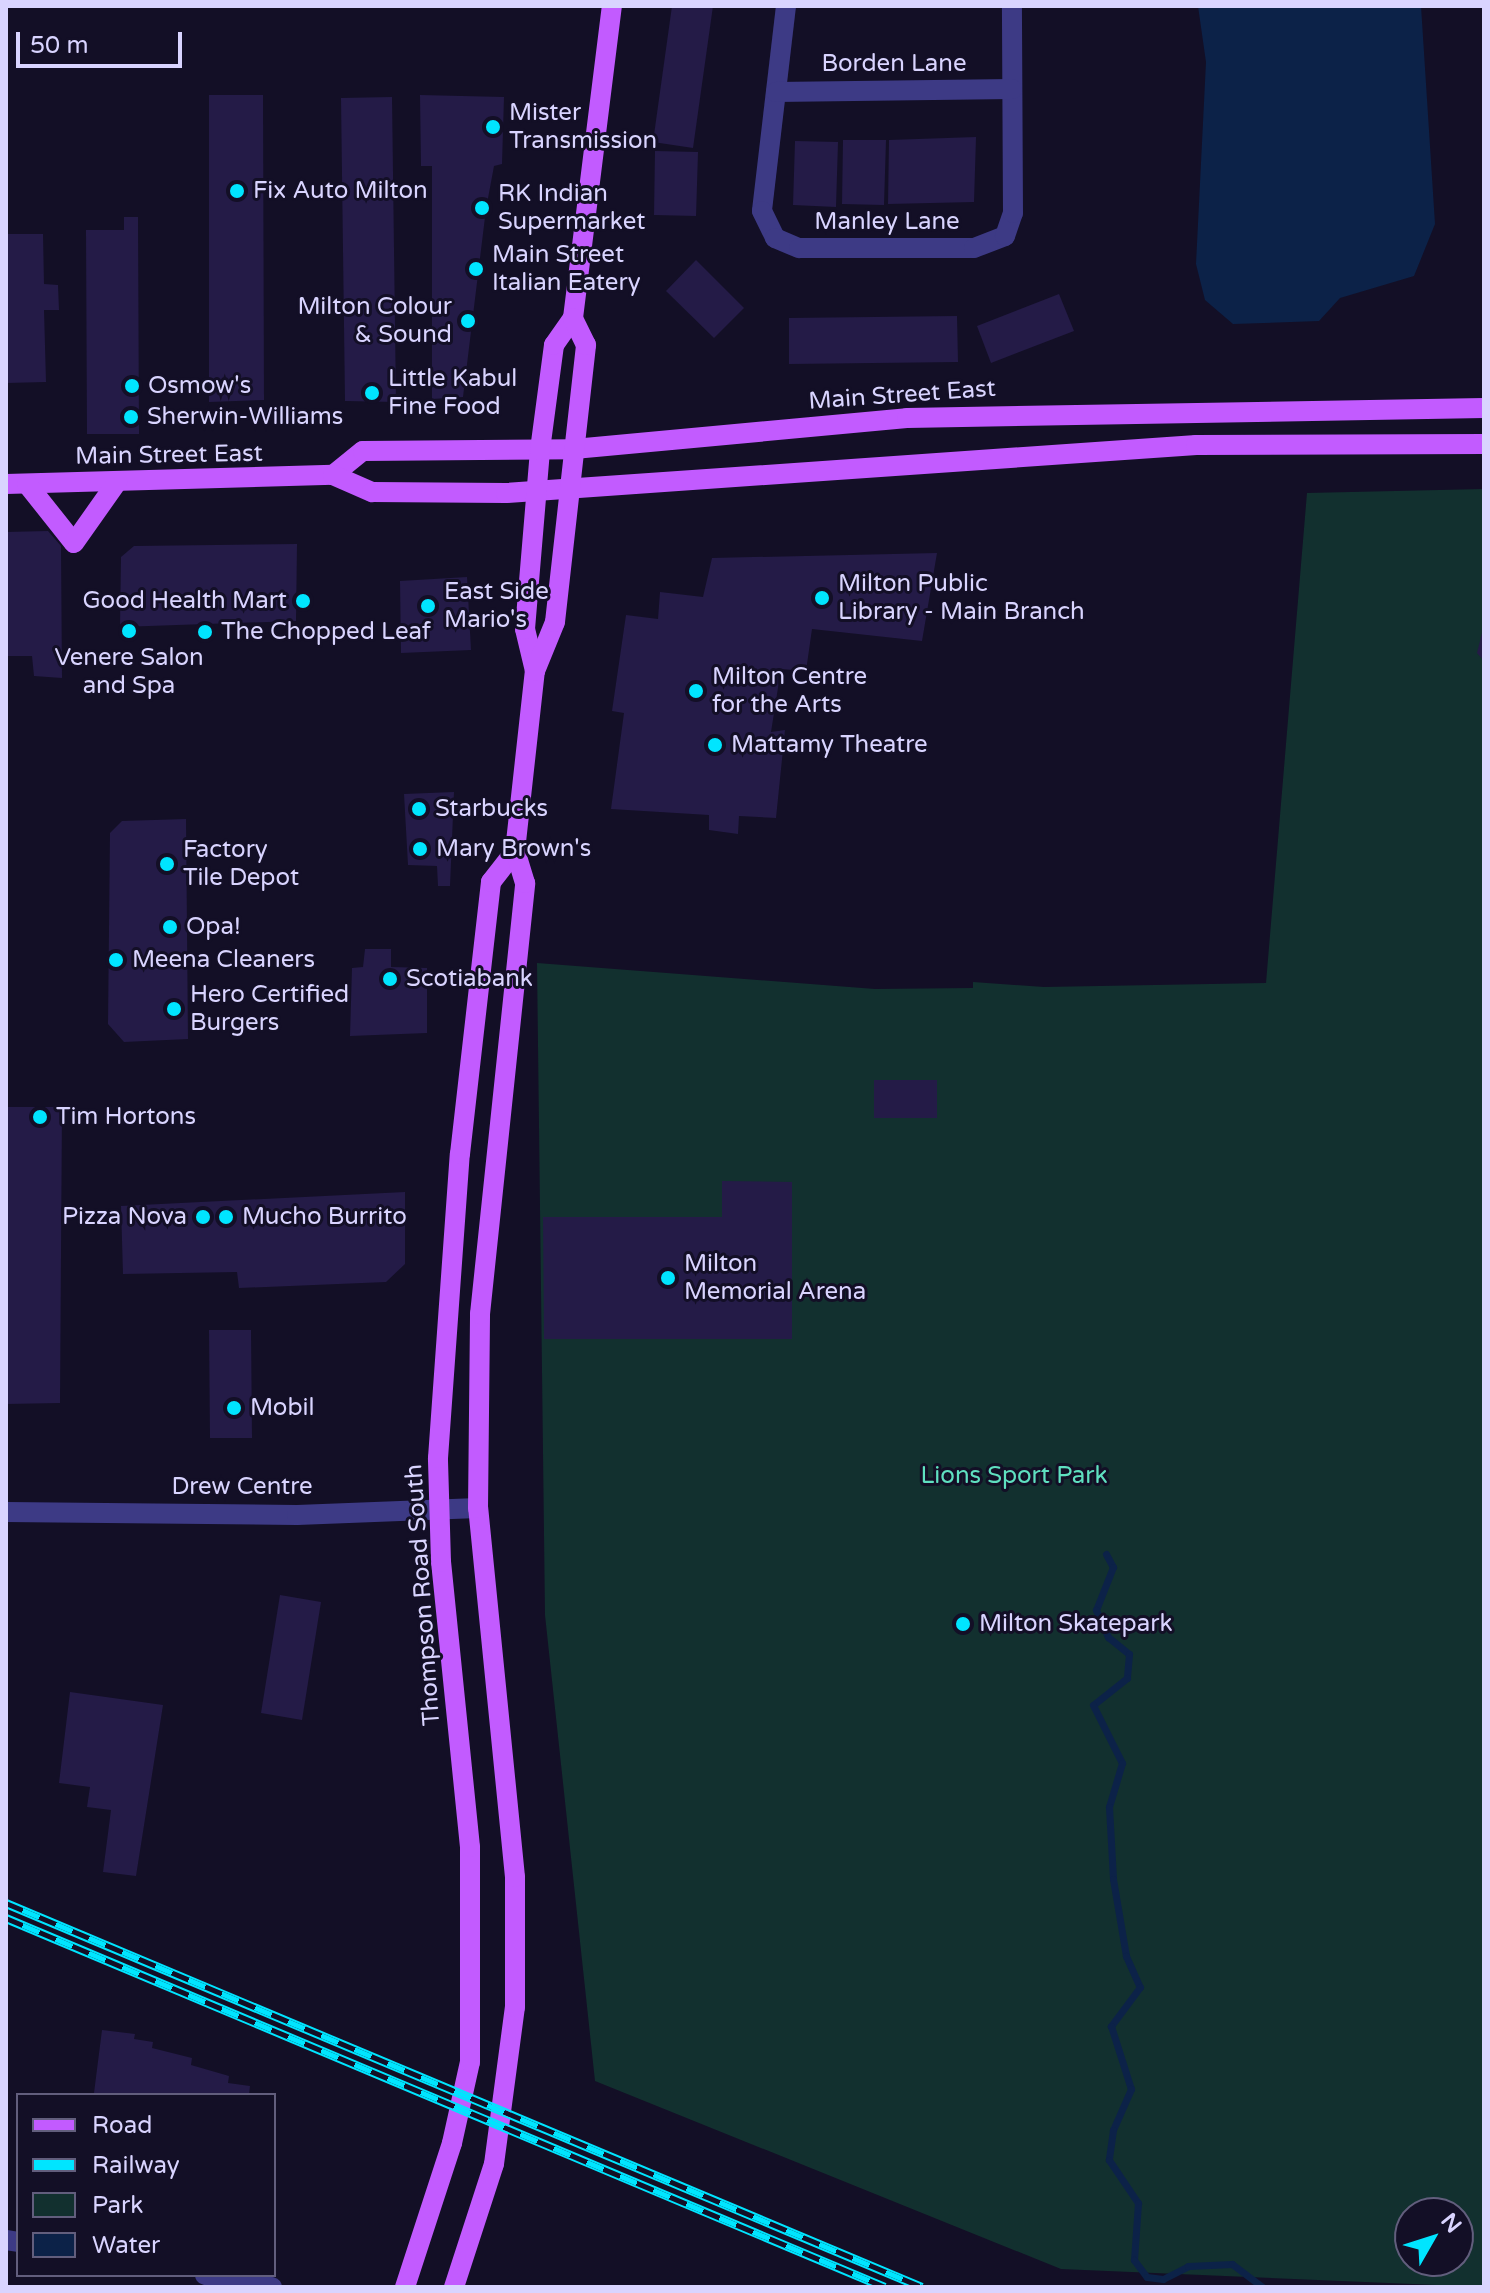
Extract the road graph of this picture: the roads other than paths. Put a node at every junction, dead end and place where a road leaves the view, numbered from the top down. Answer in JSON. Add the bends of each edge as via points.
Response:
{"nodes":[{"id":1,"x":612,"y":6,"type":"edge"},
{"id":2,"x":786,"y":6,"type":"edge"},
{"id":3,"x":1012,"y":6,"type":"edge"},
{"id":4,"x":1012,"y":89,"type":"junction"},
{"id":5,"x":776,"y":92,"type":"junction"},
{"id":6,"x":573,"y":318,"type":"junction"},
{"id":7,"x":1484,"y":408,"type":"edge"},
{"id":8,"x":1484,"y":444,"type":"edge"},
{"id":9,"x":572,"y":457,"type":"junction"},
{"id":10,"x":539,"y":459,"type":"junction"},
{"id":11,"x":333,"y":475,"type":"junction"},
{"id":12,"x":117,"y":482,"type":"junction"},
{"id":13,"x":16,"y":484,"type":"edge"},
{"id":14,"x":570,"y":488,"type":"junction"},
{"id":15,"x":536,"y":490,"type":"junction"},
{"id":16,"x":535,"y":671,"type":"junction"},
{"id":17,"x":515,"y":851,"type":"junction"},
{"id":18,"x":439,"y":1507,"type":"junction"},
{"id":19,"x":478,"y":1508,"type":"junction"},
{"id":20,"x":6,"y":1512,"type":"edge"},
{"id":21,"x":216,"y":2277,"type":"edge"},
{"id":22,"x":272,"y":2287,"type":"edge"},
{"id":23,"x":405,"y":2287,"type":"edge"},
{"id":24,"x":454,"y":2287,"type":"edge"}],
"edges":[{"from":1,"to":6,"type":"main road"},
{"from":2,"to":5,"type":"street","name":"Manley Lane"},
{"from":3,"to":4,"type":"street","name":"Manley Lane"},
{"from":4,"to":5,"type":"street","name":"Borden Lane"},
{"from":4,"to":5,"type":"street","name":"Manley Lane","via":[[1011,226],[985,246],[958,248],[799,248],[775,238],[762,211]]},
{"from":6,"to":9,"type":"main road","via":[[586,345]]},
{"from":6,"to":10,"type":"main road","via":[[554,345]]},
{"from":7,"to":9,"type":"main road","name":"Main Street East","via":[[907,418]]},
{"from":8,"to":14,"type":"main road","name":"Main Street East","via":[[1196,445]]},
{"from":9,"to":10,"type":"main road","name":"Main Street East"},
{"from":9,"to":14,"type":"main road"},
{"from":10,"to":11,"type":"main road","name":"Main Street East","via":[[363,451]]},
{"from":10,"to":15,"type":"main road"},
{"from":11,"to":12,"type":"main road","name":"Main Street East"},
{"from":11,"to":15,"type":"main road","name":"Main Street East","via":[[372,492]]},
{"from":12,"to":13,"type":"main road","name":"Main Street East"},
{"from":12,"to":13,"type":"main road","via":[[74,543]]},
{"from":14,"to":15,"type":"main road","name":"Main Street East"},
{"from":14,"to":16,"type":"main road","via":[[555,622]]},
{"from":15,"to":16,"type":"main road","via":[[525,629]]},
{"from":16,"to":17,"type":"main road"},
{"from":17,"to":18,"type":"main road","name":"Thompson Road South","via":[[491,882],[460,1154]]},
{"from":17,"to":19,"type":"main road","via":[[525,883],[480,1314]]},
{"from":18,"to":19,"type":"street","name":"Drew Centre"},
{"from":18,"to":20,"type":"street","name":"Drew Centre","via":[[297,1515]]},
{"from":18,"to":23,"type":"main road","name":"Thompson Road South","via":[[470,1847],[470,2062],[452,2143]]},
{"from":19,"to":24,"type":"main road","via":[[515,1877],[515,2007],[494,2164]]},
{"from":21,"to":22,"type":"street"}]}
